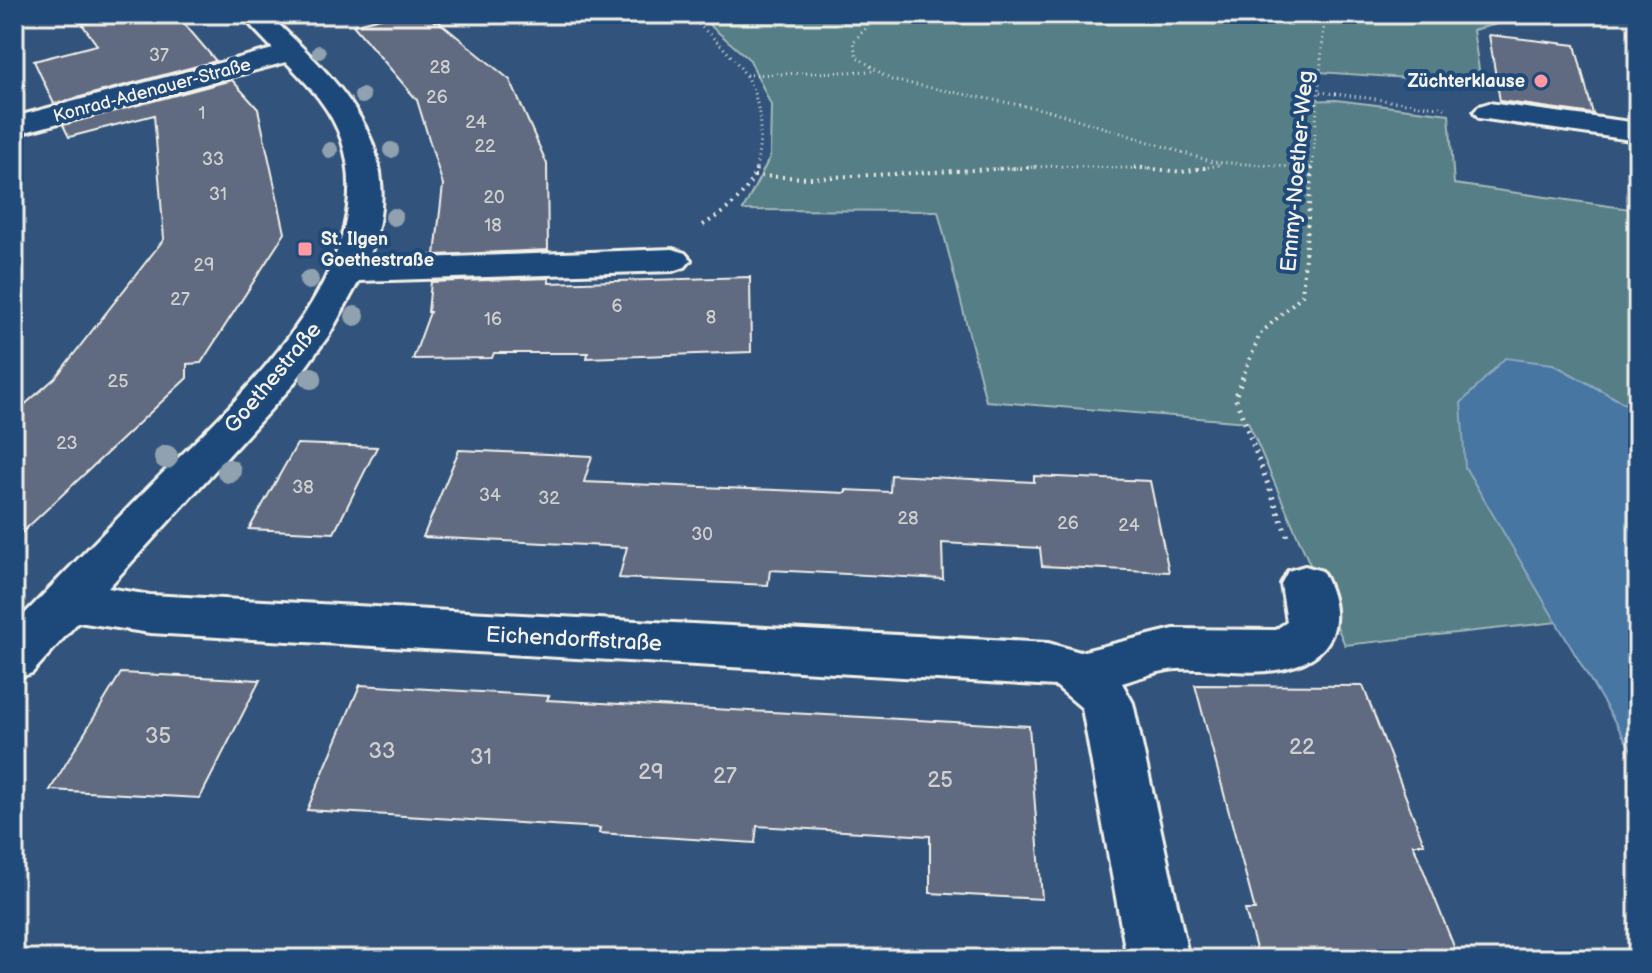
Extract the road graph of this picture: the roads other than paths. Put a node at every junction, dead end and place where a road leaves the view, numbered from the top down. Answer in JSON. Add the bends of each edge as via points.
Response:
{"nodes":[{"id":1,"x":253,"y":14,"type":"edge"},
{"id":2,"x":290,"y":53,"type":"junction"},
{"id":3,"x":1489,"y":112,"type":"road end"},
{"id":4,"x":14,"y":126,"type":"edge"},
{"id":5,"x":1638,"y":132,"type":"edge"},
{"id":6,"x":660,"y":260,"type":"road end"},
{"id":7,"x":346,"y":271,"type":"junction"},
{"id":8,"x":1305,"y":584,"type":"road end"},
{"id":9,"x":67,"y":601,"type":"junction"},
{"id":10,"x":14,"y":658,"type":"edge"},
{"id":11,"x":1079,"y":673,"type":"junction"},
{"id":12,"x":1158,"y":959,"type":"edge"}],
"edges":[{"from":1,"to":2,"type":"street","name":"Goethestraße"},
{"from":2,"to":4,"type":"street","name":"Konrad-Adenauer-Straße"},
{"from":2,"to":7,"type":"street","name":"Goethestraße","via":[[342,109],[359,145],[366,188]]},
{"from":3,"to":5,"type":"street"},
{"from":6,"to":7,"type":"street"},
{"from":7,"to":9,"type":"street","name":"Goethestraße","via":[[316,326],[263,393]]},
{"from":8,"to":11,"type":"street","name":"Eichendorffstraße","via":[[1314,615],[1310,632],[1296,644],[1276,650],[1174,649]]},
{"from":9,"to":10,"type":"street","name":"Goethestraße"},
{"from":9,"to":11,"type":"street","name":"Eichendorffstraße","via":[[150,614],[1048,664]]},
{"from":11,"to":12,"type":"street","via":[[1102,695],[1110,713]]}]}
